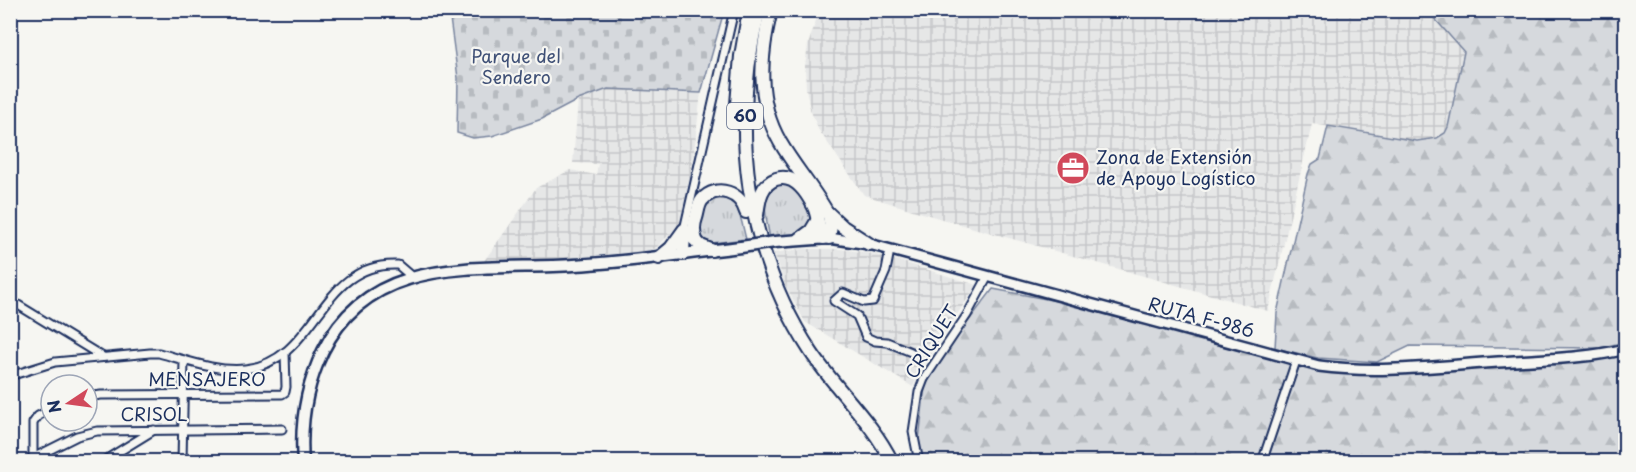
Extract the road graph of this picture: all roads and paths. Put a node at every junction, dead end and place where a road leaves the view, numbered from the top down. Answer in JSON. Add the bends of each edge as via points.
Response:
{"nodes":[{"id":1,"x":734,"y":10,"type":"edge"},
{"id":2,"x":749,"y":10,"type":"edge"},
{"id":3,"x":759,"y":10,"type":"edge"},
{"id":4,"x":771,"y":10,"type":"edge"},
{"id":5,"x":824,"y":208,"type":"junction"},
{"id":6,"x":751,"y":217,"type":"junction"},
{"id":7,"x":817,"y":221,"type":"junction"},
{"id":8,"x":689,"y":234,"type":"junction"},
{"id":9,"x":827,"y":238,"type":"junction"},
{"id":10,"x":800,"y":239,"type":"junction"},
{"id":11,"x":869,"y":244,"type":"junction"},
{"id":12,"x":711,"y":250,"type":"junction"},
{"id":13,"x":890,"y":250,"type":"junction"},
{"id":14,"x":683,"y":254,"type":"junction"},
{"id":15,"x":659,"y":258,"type":"junction"},
{"id":16,"x":412,"y":277,"type":"junction"},
{"id":17,"x":987,"y":278,"type":"junction"},
{"id":18,"x":10,"y":300,"type":"edge"},
{"id":19,"x":1626,"y":349,"type":"edge"},
{"id":20,"x":285,"y":352,"type":"junction"},
{"id":21,"x":911,"y":352,"type":"dead end"},
{"id":22,"x":103,"y":357,"type":"junction"},
{"id":23,"x":184,"y":360,"type":"junction"},
{"id":24,"x":1296,"y":361,"type":"junction"},
{"id":25,"x":10,"y":376,"type":"edge"},
{"id":26,"x":183,"y":394,"type":"junction"},
{"id":27,"x":99,"y":397,"type":"edge"},
{"id":28,"x":39,"y":415,"type":"edge"},
{"id":29,"x":155,"y":429,"type":"junction"},
{"id":30,"x":282,"y":429,"type":"dead end"},
{"id":31,"x":182,"y":430,"type":"junction"},
{"id":32,"x":33,"y":460,"type":"edge"},
{"id":33,"x":102,"y":462,"type":"edge"},
{"id":34,"x":182,"y":462,"type":"edge"},
{"id":35,"x":303,"y":462,"type":"edge"},
{"id":36,"x":885,"y":462,"type":"edge"},
{"id":37,"x":892,"y":462,"type":"edge"},
{"id":38,"x":919,"y":462,"type":"edge"},
{"id":39,"x":1262,"y":462,"type":"edge"}],
"edges":[{"from":1,"to":8,"type":"street"},
{"from":2,"to":6,"type":"highway","number":"60","via":[[737,114],[738,154]]},
{"from":3,"to":6,"type":"highway","number":"60","via":[[749,59],[745,120]]},
{"from":4,"to":5,"type":"highway","via":[[762,57],[767,110],[780,143]]},
{"from":5,"to":9,"type":"highway","via":[[830,221]]},
{"from":5,"to":11,"type":"highway"},
{"from":6,"to":7,"type":"highway","via":[[768,183],[780,178],[796,182],[814,207]]},
{"from":6,"to":8,"type":"highway","via":[[734,194],[716,192],[700,202]]},
{"from":6,"to":36,"type":"highway","number":"60","via":[[761,264],[780,311],[820,376],[871,438]]},
{"from":6,"to":37,"type":"highway","number":"60","via":[[775,285],[801,335]]},
{"from":7,"to":9,"type":"highway"},
{"from":7,"to":10,"type":"highway"},
{"from":8,"to":12,"type":"highway"},
{"from":8,"to":14,"type":"highway"},
{"from":8,"to":15,"type":"highway"},
{"from":9,"to":10,"type":"main road","name":"RUTA F-986"},
{"from":9,"to":11,"type":"main road","name":"RUTA F-986"},
{"from":10,"to":12,"type":"main road","name":"RUTA F-986","bridge":true},
{"from":11,"to":13,"type":"main road","name":"RUTA F-986"},
{"from":12,"to":14,"type":"main road","name":"RUTA F-986"},
{"from":13,"to":17,"type":"main road","name":"RUTA F-986"},
{"from":13,"to":21,"type":"street","via":[[873,301],[864,302],[843,293],[834,301],[857,316],[866,337]]},
{"from":14,"to":15,"type":"main road","name":"RUTA F-986"},
{"from":15,"to":16,"type":"main road","name":"RUTA F-986","via":[[450,271]]},
{"from":16,"to":20,"type":"street","via":[[398,265],[361,271],[343,284]]},
{"from":16,"to":35,"type":"main road","name":"RUTA F-986","via":[[361,302],[331,334],[306,396]]},
{"from":17,"to":24,"type":"main road","name":"RUTA F-986"},
{"from":17,"to":38,"type":"street","name":"CRIQUET","via":[[919,392],[913,432]]},
{"from":18,"to":22,"type":"street"},
{"from":19,"to":24,"type":"main road","name":"RUTA F-986","via":[[1591,355],[1377,370]]},
{"from":20,"to":23,"type":"street","via":[[267,363],[245,369],[222,369]]},
{"from":20,"to":26,"type":"street","name":"MENSAJERO","via":[[286,387],[282,394]]},
{"from":22,"to":23,"type":"street","via":[[159,353]]},
{"from":22,"to":25,"type":"street","via":[[56,362]]},
{"from":23,"to":26,"type":"street"},
{"from":24,"to":39,"type":"street"},
{"from":26,"to":27,"type":"street","name":"MENSAJERO"},
{"from":26,"to":31,"type":"street"},
{"from":28,"to":32,"type":"street","via":[[33,423]]},
{"from":29,"to":31,"type":"street","name":"CRISOL"},
{"from":29,"to":32,"type":"street","name":"CRISOL","via":[[88,432]]},
{"from":29,"to":33,"type":"street"},
{"from":30,"to":31,"type":"street","name":"CRISOL"},
{"from":31,"to":34,"type":"street"}]}
